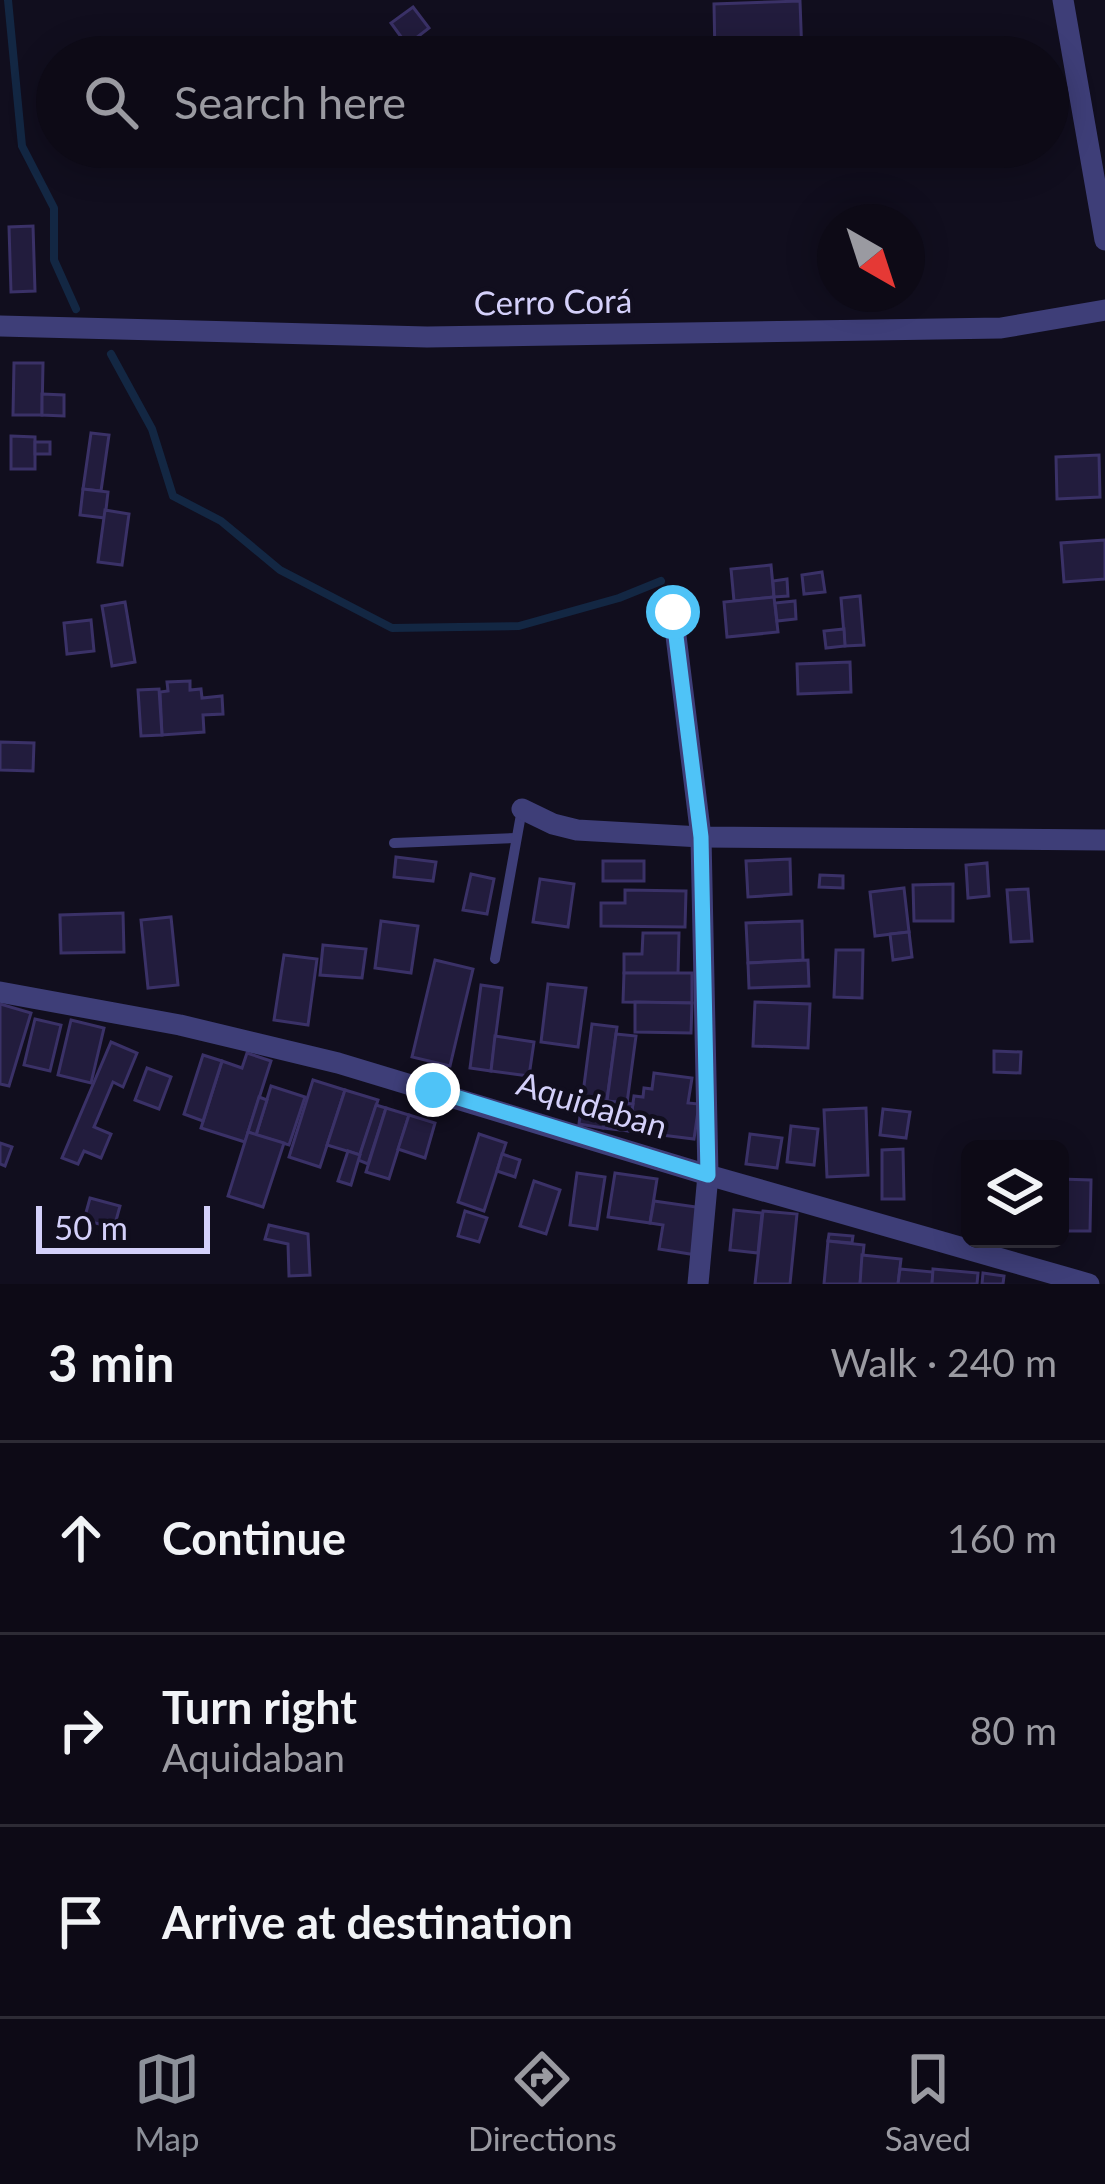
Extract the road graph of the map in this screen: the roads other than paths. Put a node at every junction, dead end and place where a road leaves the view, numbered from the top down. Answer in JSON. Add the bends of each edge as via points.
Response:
{"nodes":[{"id":1,"x":1063,"y":0,"type":"edge"},
{"id":2,"x":1105,"y":240,"type":"edge"},
{"id":3,"x":1105,"y":310,"type":"edge"},
{"id":4,"x":0,"y":326,"type":"edge"},
{"id":5,"x":673,"y":612,"type":"dead end"},
{"id":6,"x":522,"y":808,"type":"joint"},
{"id":7,"x":701,"y":837,"type":"junction"},
{"id":8,"x":517,"y":838,"type":"junction"},
{"id":9,"x":1105,"y":840,"type":"edge"},
{"id":10,"x":394,"y":843,"type":"dead end"},
{"id":11,"x":495,"y":959,"type":"dead end"},
{"id":12,"x":0,"y":992,"type":"edge"},
{"id":13,"x":708,"y":1175,"type":"junction"},
{"id":14,"x":698,"y":1284,"type":"edge"},
{"id":15,"x":1089,"y":1284,"type":"edge"}],
"edges":[{"from":1,"to":2,"type":"street"},
{"from":3,"to":4,"type":"street","name":"Cerro Corá","via":[[1001,328],[475,336]]},
{"from":5,"to":7,"type":"street"},
{"from":6,"to":7,"type":"street","via":[[577,830]]},
{"from":6,"to":8,"type":"lane"},
{"from":7,"to":9,"type":"street"},
{"from":7,"to":13,"type":"street"},
{"from":8,"to":10,"type":"lane"},
{"from":8,"to":11,"type":"lane"},
{"from":12,"to":13,"type":"street","name":"Aquidaban","via":[[338,1063]]},
{"from":13,"to":14,"type":"street"},
{"from":13,"to":15,"type":"street","name":"Aquidaban"}]}
